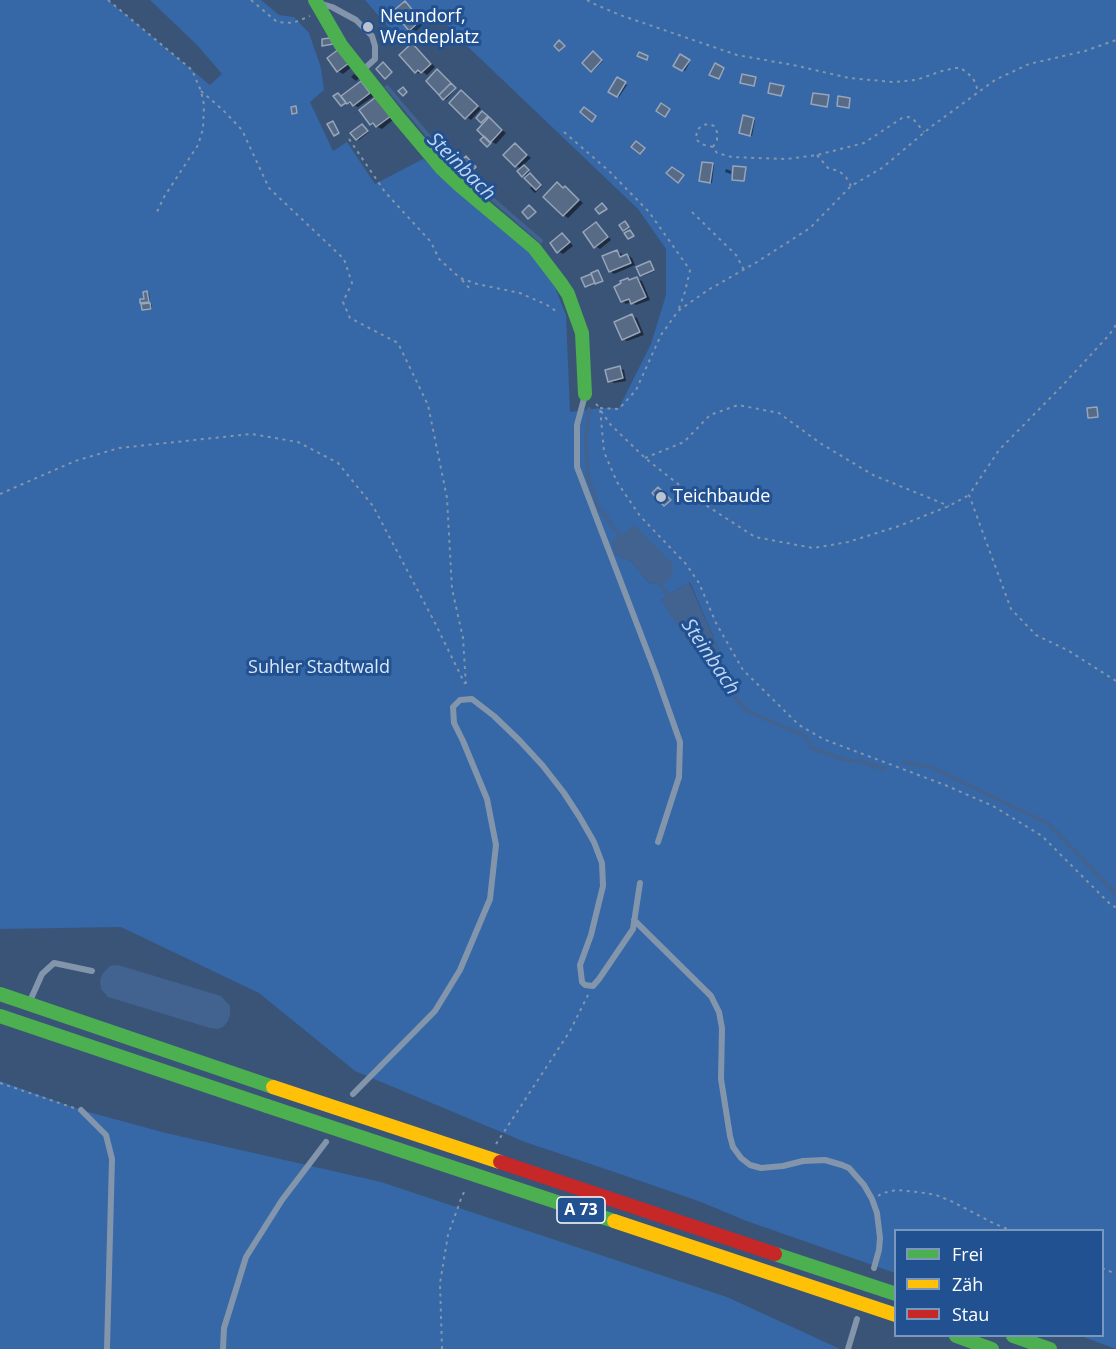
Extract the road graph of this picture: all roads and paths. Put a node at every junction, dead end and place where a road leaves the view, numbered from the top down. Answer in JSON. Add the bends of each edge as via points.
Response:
{"nodes":[{"id":1,"x":108,"y":0,"type":"edge"},
{"id":2,"x":251,"y":0,"type":"edge"},
{"id":3,"x":587,"y":0,"type":"edge"},
{"id":4,"x":316,"y":2,"type":"edge"},
{"id":5,"x":1116,"y":40,"type":"edge"},
{"id":6,"x":362,"y":70,"type":"junction"},
{"id":7,"x":201,"y":91,"type":"junction"},
{"id":8,"x":978,"y":93,"type":"junction"},
{"id":9,"x":564,"y":132,"type":"dead end"},
{"id":10,"x":924,"y":132,"type":"junction"},
{"id":11,"x":349,"y":140,"type":"dead end"},
{"id":12,"x":712,"y":147,"type":"junction"},
{"id":13,"x":817,"y":155,"type":"junction"},
{"id":14,"x":851,"y":186,"type":"junction"},
{"id":15,"x":692,"y":212,"type":"dead end"},
{"id":16,"x":156,"y":214,"type":"dead end"},
{"id":17,"x":744,"y":270,"type":"junction"},
{"id":18,"x":460,"y":278,"type":"junction"},
{"id":19,"x":472,"y":291,"type":"dead end"},
{"id":20,"x":678,"y":311,"type":"junction"},
{"id":21,"x":1116,"y":325,"type":"edge"},
{"id":22,"x":580,"y":326,"type":"junction"},
{"id":23,"x":585,"y":394,"type":"junction"},
{"id":24,"x":600,"y":408,"type":"junction"},
{"id":25,"x":645,"y":458,"type":"junction"},
{"id":26,"x":0,"y":494,"type":"edge"},
{"id":27,"x":969,"y":495,"type":"junction"},
{"id":28,"x":949,"y":506,"type":"junction"},
{"id":29,"x":1116,"y":681,"type":"edge"},
{"id":30,"x":466,"y":686,"type":"junction"},
{"id":31,"x":472,"y":699,"type":"junction"},
{"id":32,"x":658,"y":842,"type":"dead end"},
{"id":33,"x":640,"y":883,"type":"dead end"},
{"id":34,"x":1116,"y":907,"type":"edge"},
{"id":35,"x":634,"y":920,"type":"junction"},
{"id":36,"x":92,"y":971,"type":"dead end"},
{"id":37,"x":0,"y":994,"type":"edge"},
{"id":38,"x":28,"y":1004,"type":"junction"},
{"id":39,"x":0,"y":1016,"type":"edge"},
{"id":40,"x":0,"y":1083,"type":"edge"},
{"id":41,"x":353,"y":1094,"type":"dead end"},
{"id":42,"x":81,"y":1110,"type":"joint"},
{"id":43,"x":326,"y":1142,"type":"dead end"},
{"id":44,"x":872,"y":1199,"type":"junction"},
{"id":45,"x":1008,"y":1229,"type":"edge"},
{"id":46,"x":874,"y":1268,"type":"dead end"},
{"id":47,"x":894,"y":1293,"type":"edge"},
{"id":48,"x":894,"y":1314,"type":"edge"},
{"id":49,"x":857,"y":1319,"type":"dead end"},
{"id":50,"x":961,"y":1337,"type":"edge"},
{"id":51,"x":1018,"y":1337,"type":"edge"},
{"id":52,"x":106,"y":1349,"type":"edge"},
{"id":53,"x":223,"y":1349,"type":"edge"},
{"id":54,"x":848,"y":1349,"type":"edge"},
{"id":55,"x":992,"y":1349,"type":"edge"},
{"id":56,"x":1050,"y":1349,"type":"edge"}],
"edges":[{"from":1,"to":7,"type":"path","via":[[192,70]]},
{"from":2,"to":4,"type":"path","via":[[277,22],[292,23],[310,16]]},
{"from":3,"to":8,"type":"path","via":[[737,55],[849,78],[916,80],[961,68],[972,77]]},
{"from":4,"to":6,"type":"main road","via":[[341,45]]},
{"from":4,"to":6,"type":"lane","via":[[356,20],[372,36],[375,59]]},
{"from":5,"to":8,"type":"path","via":[[1029,64]]},
{"from":6,"to":22,"type":"main road","via":[[442,170],[534,248],[568,294]]},
{"from":7,"to":16,"type":"path","via":[[203,129],[198,145]]},
{"from":7,"to":30,"type":"path","via":[[242,130],[269,188],[344,259],[352,283],[343,302],[350,318],[398,343],[428,405],[447,498],[452,589],[463,638]]},
{"from":8,"to":10,"type":"path"},
{"from":9,"to":20,"type":"path","via":[[649,212],[690,270]]},
{"from":10,"to":13,"type":"path","via":[[914,120],[902,118],[864,143]]},
{"from":10,"to":14,"type":"path","via":[[882,168]]},
{"from":11,"to":18,"type":"path","via":[[385,192]]},
{"from":12,"to":12,"type":"path","via":[[696,139],[697,130],[703,125],[714,126],[717,132]]},
{"from":12,"to":13,"type":"path","via":[[717,153],[732,157],[787,159]]},
{"from":13,"to":14,"type":"path","via":[[828,168],[846,177]]},
{"from":14,"to":17,"type":"path","via":[[810,228]]},
{"from":15,"to":17,"type":"path","via":[[736,255]]},
{"from":17,"to":20,"type":"path"},
{"from":18,"to":19,"type":"path"},
{"from":18,"to":22,"type":"path","via":[[520,293]]},
{"from":20,"to":24,"type":"path","via":[[661,335],[636,390],[619,409]]},
{"from":21,"to":27,"type":"path","via":[[999,450]]},
{"from":22,"to":23,"type":"main road"},
{"from":23,"to":24,"type":"path"},
{"from":23,"to":32,"type":"lane","via":[[577,425],[577,467],[680,742],[679,777]]},
{"from":24,"to":25,"type":"path","via":[[610,424]]},
{"from":24,"to":34,"type":"path","via":[[604,452],[617,482],[640,516],[699,583],[743,670],[799,725],[823,739],[993,806],[1042,836]]},
{"from":25,"to":28,"type":"path","via":[[701,502],[755,537],[813,548],[848,542]]},
{"from":25,"to":28,"type":"path","via":[[684,442],[710,414],[738,405],[779,412],[873,475]]},
{"from":26,"to":30,"type":"path","via":[[75,461],[119,448],[251,434],[298,442],[338,463],[373,506]]},
{"from":27,"to":28,"type":"path"},
{"from":27,"to":29,"type":"path","via":[[1011,609],[1036,635]]},
{"from":30,"to":31,"type":"path"},
{"from":31,"to":35,"type":"lane","via":[[543,766],[594,842],[602,863],[603,886],[580,965],[585,985],[593,986],[599,979],[633,929]]},
{"from":31,"to":41,"type":"lane","via":[[460,699],[453,707],[454,723],[487,799],[496,845],[490,899],[460,970],[435,1011]]},
{"from":33,"to":35,"type":"lane"},
{"from":35,"to":44,"type":"lane","via":[[711,996],[719,1011],[724,1106],[733,1147],[741,1158],[761,1167],[825,1160],[842,1165],[855,1174]]},
{"from":36,"to":38,"type":"lane","via":[[54,963],[42,974]]},
{"from":37,"to":38,"type":"main road","number":"A 73"},
{"from":38,"to":47,"type":"main road","number":"A 73","bridge":true},
{"from":39,"to":48,"type":"main road","number":"A 73","bridge":true},
{"from":40,"to":42,"type":"path"},
{"from":42,"to":52,"type":"lane","via":[[106,1135],[112,1159]]},
{"from":43,"to":53,"type":"lane","via":[[246,1257],[224,1328]]},
{"from":44,"to":45,"type":"path","via":[[897,1190],[936,1195]]},
{"from":44,"to":46,"type":"lane","via":[[880,1238]]},
{"from":49,"to":54,"type":"lane"},
{"from":50,"to":55,"type":"main road"},
{"from":51,"to":56,"type":"main road"}]}
